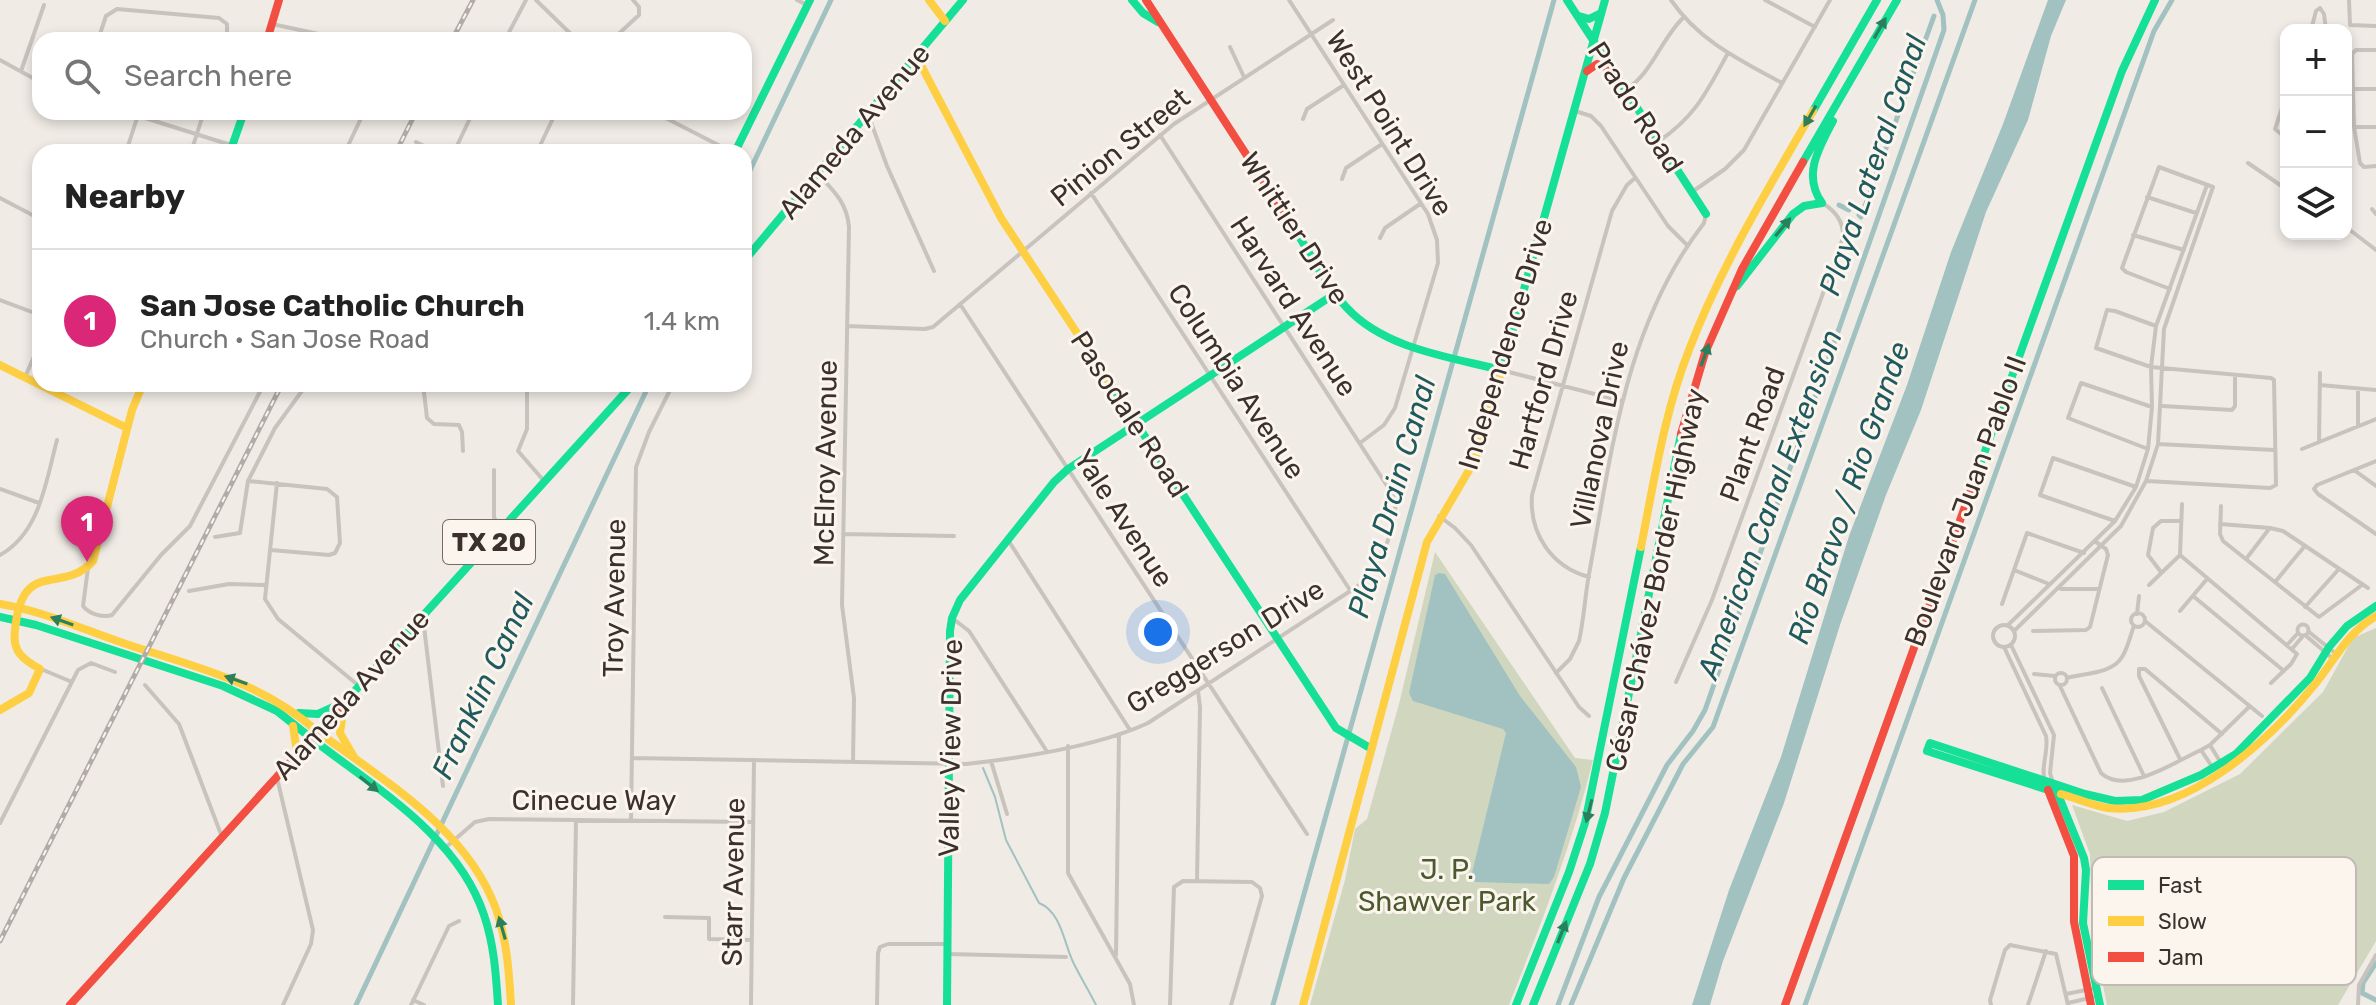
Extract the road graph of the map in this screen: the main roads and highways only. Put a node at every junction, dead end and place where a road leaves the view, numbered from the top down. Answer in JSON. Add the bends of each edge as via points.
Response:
{"nodes":[{"id":1,"x":279,"y":0,"type":"edge"},
{"id":2,"x":929,"y":0,"type":"edge"},
{"id":3,"x":963,"y":0,"type":"edge"},
{"id":4,"x":1132,"y":0,"type":"edge"},
{"id":5,"x":1146,"y":0,"type":"edge"},
{"id":6,"x":1567,"y":0,"type":"edge"},
{"id":7,"x":1605,"y":0,"type":"edge"},
{"id":8,"x":1877,"y":0,"type":"edge"},
{"id":9,"x":1897,"y":0,"type":"edge"},
{"id":10,"x":2155,"y":0,"type":"edge"},
{"id":11,"x":808,"y":2,"type":"edge"},
{"id":12,"x":1601,"y":13,"type":"junction"},
{"id":13,"x":1577,"y":15,"type":"junction"},
{"id":14,"x":945,"y":21,"type":"junction"},
{"id":15,"x":1161,"y":24,"type":"junction"},
{"id":16,"x":270,"y":32,"type":"edge"},
{"id":17,"x":1593,"y":41,"type":"junction"},
{"id":18,"x":914,"y":60,"type":"junction"},
{"id":19,"x":1861,"y":61,"type":"junction"},
{"id":20,"x":1612,"y":70,"type":"junction"},
{"id":21,"x":1584,"y":74,"type":"junction"},
{"id":22,"x":752,"y":114,"type":"edge"},
{"id":23,"x":241,"y":120,"type":"edge"},
{"id":24,"x":749,"y":120,"type":"edge"},
{"id":25,"x":233,"y":144,"type":"edge"},
{"id":26,"x":737,"y":144,"type":"edge"},
{"id":27,"x":1706,"y":214,"type":"road end"},
{"id":28,"x":752,"y":252,"type":"edge"},
{"id":29,"x":1336,"y":293,"type":"junction"},
{"id":30,"x":1722,"y":311,"type":"junction"},
{"id":31,"x":0,"y":365,"type":"edge"},
{"id":32,"x":1501,"y":370,"type":"junction"},
{"id":33,"x":32,"y":380,"type":"edge"},
{"id":34,"x":55,"y":392,"type":"edge"},
{"id":35,"x":140,"y":392,"type":"edge"},
{"id":36,"x":626,"y":392,"type":"edge"},
{"id":37,"x":1137,"y":424,"type":"junction"},
{"id":38,"x":127,"y":428,"type":"junction"},
{"id":39,"x":0,"y":604,"type":"edge"},
{"id":40,"x":2376,"y":606,"type":"edge"},
{"id":41,"x":19,"y":608,"type":"junction"},
{"id":42,"x":2376,"y":616,"type":"edge"},
{"id":43,"x":0,"y":617,"type":"edge"},
{"id":44,"x":17,"y":620,"type":"junction"},
{"id":45,"x":2330,"y":653,"type":"junction"},
{"id":46,"x":168,"y":663,"type":"junction"},
{"id":47,"x":345,"y":701,"type":"junction"},
{"id":48,"x":0,"y":710,"type":"edge"},
{"id":49,"x":297,"y":712,"type":"junction"},
{"id":50,"x":289,"y":721,"type":"junction"},
{"id":51,"x":314,"y":735,"type":"junction"},
{"id":52,"x":1928,"y":747,"type":"dead end"},
{"id":53,"x":1370,"y":748,"type":"junction"},
{"id":54,"x":297,"y":755,"type":"junction"},
{"id":55,"x":354,"y":757,"type":"junction"},
{"id":56,"x":2051,"y":788,"type":"junction"},
{"id":57,"x":2094,"y":997,"type":"edge"},
{"id":58,"x":70,"y":1005,"type":"edge"},
{"id":59,"x":498,"y":1005,"type":"edge"},
{"id":60,"x":511,"y":1005,"type":"edge"},
{"id":61,"x":947,"y":1005,"type":"edge"},
{"id":62,"x":1303,"y":1005,"type":"edge"},
{"id":63,"x":1516,"y":1005,"type":"edge"},
{"id":64,"x":1533,"y":1005,"type":"edge"},
{"id":65,"x":1785,"y":1005,"type":"edge"}],
"edges":[{"from":1,"to":16,"type":"main road"},
{"from":2,"to":14,"type":"main road"},
{"from":3,"to":14,"type":"main road","name":"Alameda Avenue"},
{"from":4,"to":15,"type":"main road","name":"Whittier Drive"},
{"from":5,"to":15,"type":"main road","name":"Whittier Drive"},
{"from":6,"to":13,"type":"main road","name":"Prado Road"},
{"from":7,"to":12,"type":"main road","name":"Independence Drive"},
{"from":8,"to":63,"type":"main road","name":"César Chávez Border Highway","one_way":true,"via":[[1731,254],[1688,352],[1666,425],[1585,823]]},
{"from":19,"to":9,"type":"main road","name":"César Chávez Border Highway","one_way":true},
{"from":10,"to":65,"type":"main road","name":"Boulevard Juan Pablo II","via":[[2122,71]]},
{"from":11,"to":22,"type":"main road"},
{"from":12,"to":13,"type":"main road","via":[[1589,19]]},
{"from":12,"to":17,"type":"main road","name":"Independence Drive"},
{"from":13,"to":17,"type":"main road","name":"Prado Road"},
{"from":14,"to":18,"type":"main road","name":"Alameda Avenue"},
{"from":15,"to":29,"type":"main road","name":"Whittier Drive"},
{"from":17,"to":20,"type":"main road","name":"Prado Road"},
{"from":17,"to":21,"type":"main road","name":"Independence Drive"},
{"from":18,"to":28,"type":"main road","name":"Alameda Avenue"},
{"from":18,"to":37,"type":"main road","name":"Pasodale Road","via":[[1001,218]]},
{"from":19,"to":30,"type":"main road","name":"César Chávez Border Highway"},
{"from":30,"to":19,"type":"main road","one_way":true,"via":[[1793,214],[1822,203],[1813,192],[1810,173]]},
{"from":20,"to":21,"type":"main road","via":[[1597,64]]},
{"from":20,"to":27,"type":"main road","name":"Prado Road"},
{"from":21,"to":32,"type":"main road","name":"Independence Drive"},
{"from":23,"to":25,"type":"main road"},
{"from":24,"to":26,"type":"main road"},
{"from":29,"to":32,"type":"main road","name":"Whittier Drive","via":[[1357,320],[1387,337]]},
{"from":29,"to":37,"type":"main road","name":"Valley View Drive"},
{"from":64,"to":30,"type":"main road","name":"César Chávez Border Highway","one_way":true,"via":[[1605,813],[1681,432]]},
{"from":31,"to":33,"type":"main road"},
{"from":32,"to":53,"type":"main road","name":"Independence Drive","via":[[1475,460],[1427,542]]},
{"from":34,"to":38,"type":"main road"},
{"from":35,"to":38,"type":"main road"},
{"from":36,"to":47,"type":"main road","name":"Alameda Avenue","number":"TX 20"},
{"from":37,"to":53,"type":"main road","name":"Pasodale Road","via":[[1342,733]]},
{"from":37,"to":61,"type":"main road","name":"Valley View Drive","via":[[1054,482],[965,592],[952,618]]},
{"from":38,"to":41,"type":"main road","via":[[93,561],[80,573],[35,583],[25,591]]},
{"from":39,"to":41,"type":"main road"},
{"from":40,"to":45,"type":"main road","via":[[2347,626]]},
{"from":41,"to":44,"type":"main road"},
{"from":46,"to":41,"type":"main road","one_way":true},
{"from":42,"to":45,"type":"main road"},
{"from":43,"to":44,"type":"main road"},
{"from":44,"to":46,"type":"main road"},
{"from":44,"to":48,"type":"main road","via":[[16,650],[40,669],[29,693]]},
{"from":45,"to":56,"type":"main road","via":[[2220,770],[2164,801],[2136,809],[2107,808]]},
{"from":49,"to":46,"type":"main road","one_way":true,"via":[[255,686]]},
{"from":46,"to":50,"type":"main road","via":[[240,692]]},
{"from":47,"to":49,"type":"main road","via":[[318,714]]},
{"from":47,"to":51,"type":"main road","name":"Alameda Avenue","number":"TX 20"},
{"from":47,"to":55,"type":"main road","via":[[338,731]]},
{"from":49,"to":51,"type":"main road"},
{"from":50,"to":51,"type":"main road"},
{"from":50,"to":54,"type":"main road"},
{"from":51,"to":54,"type":"main road","name":"Alameda Avenue","number":"TX 20"},
{"from":51,"to":55,"type":"main road"},
{"from":51,"to":59,"type":"main road","one_way":true,"via":[[428,829],[472,888],[497,965]]},
{"from":52,"to":56,"type":"main road"},
{"from":53,"to":62,"type":"main road","name":"Independence Drive"},
{"from":54,"to":58,"type":"main road","name":"Alameda Avenue","number":"TX 20"},
{"from":60,"to":55,"type":"main road","one_way":true,"via":[[502,923],[480,875],[444,828]]},
{"from":56,"to":57,"type":"main road","via":[[2074,856],[2074,922]]}]}
